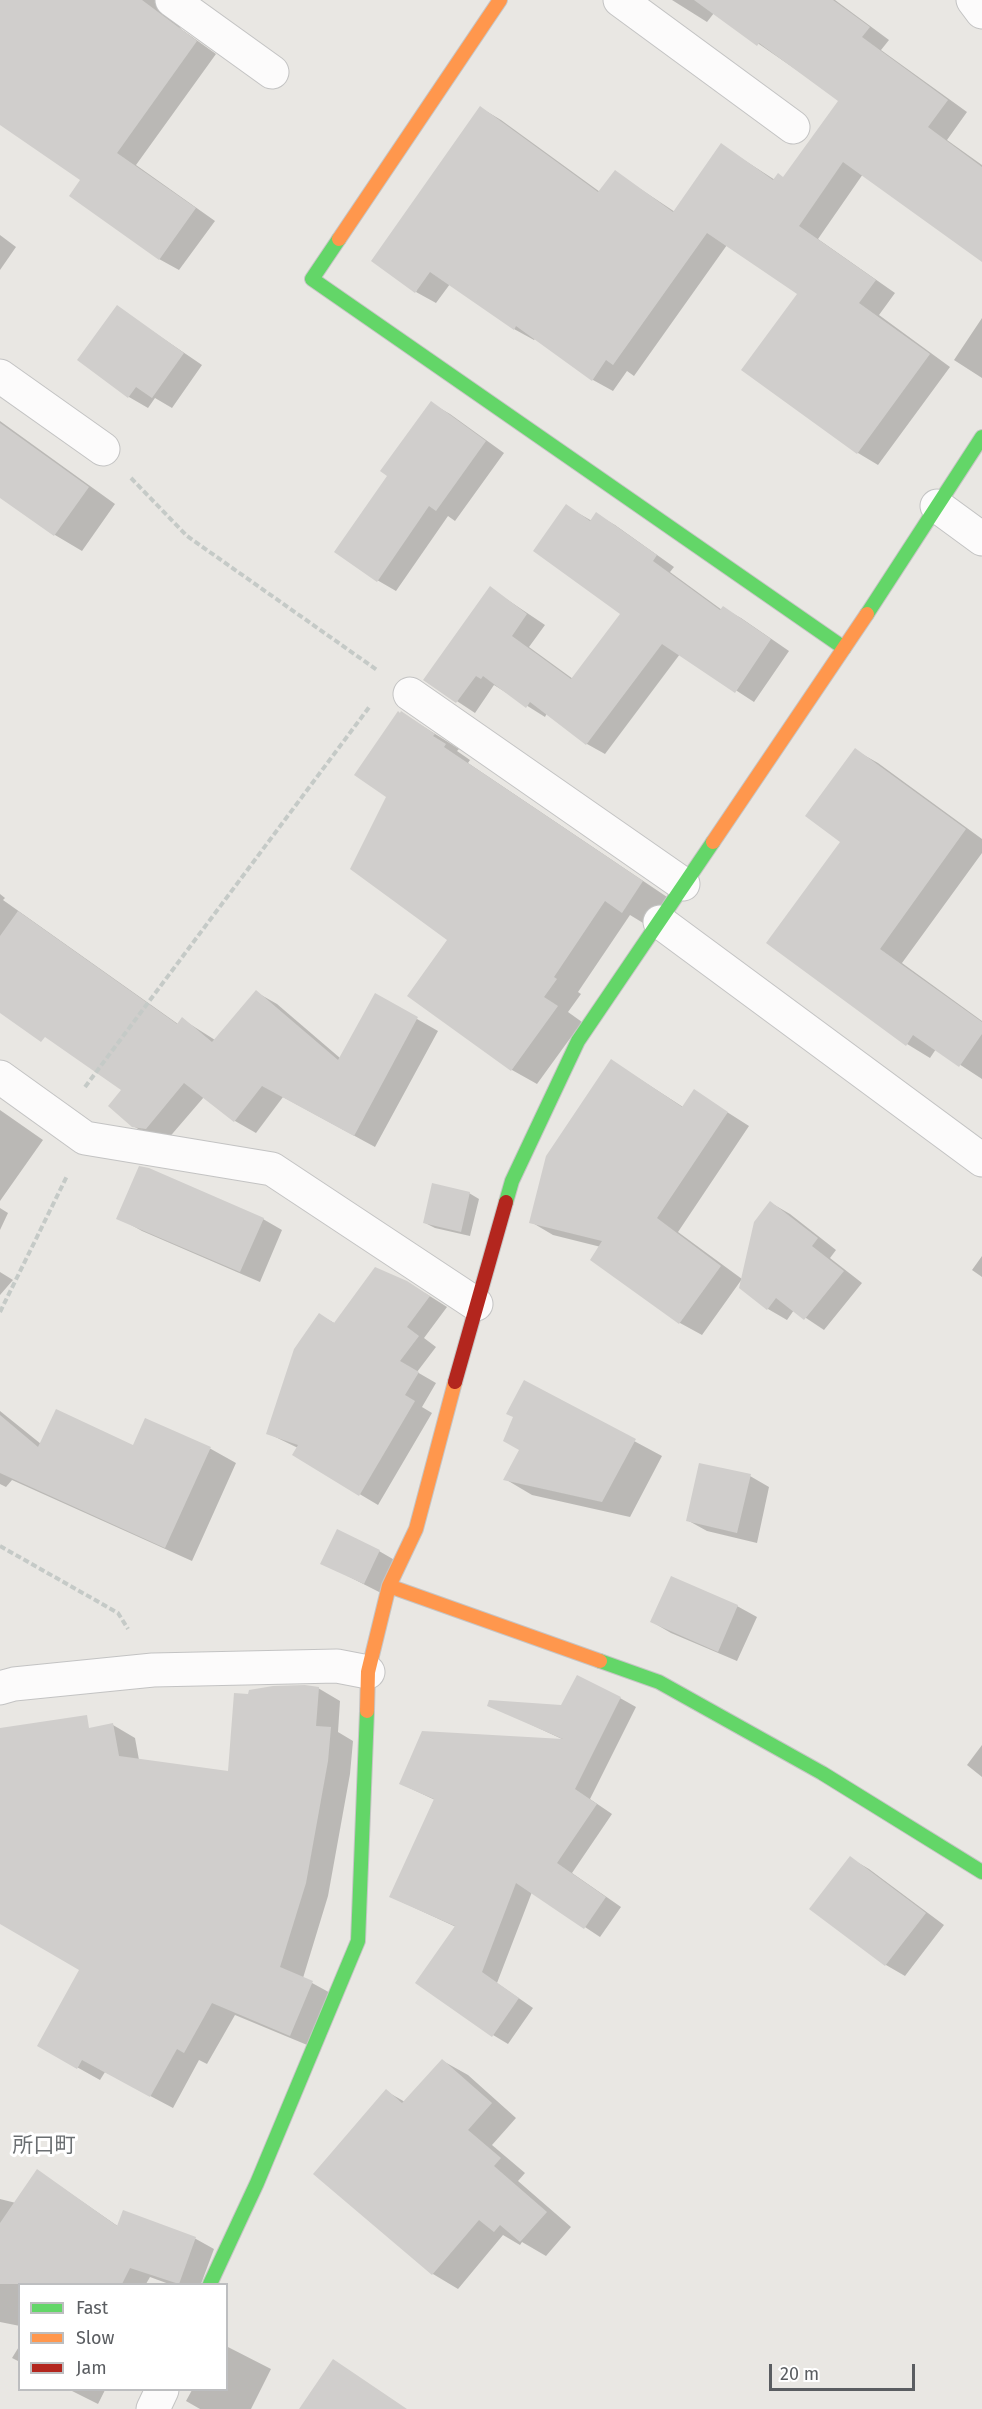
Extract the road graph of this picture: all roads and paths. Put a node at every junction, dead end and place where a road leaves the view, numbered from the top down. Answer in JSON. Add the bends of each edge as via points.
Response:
{"nodes":[{"id":1,"x":172,"y":0,"type":"edge"},
{"id":2,"x":500,"y":0,"type":"edge"},
{"id":3,"x":620,"y":0,"type":"edge"},
{"id":4,"x":973,"y":0,"type":"edge"},
{"id":5,"x":982,"y":12,"type":"edge"},
{"id":6,"x":272,"y":72,"type":"dead end"},
{"id":7,"x":793,"y":127,"type":"dead end"},
{"id":8,"x":0,"y":376,"type":"edge"},
{"id":9,"x":982,"y":437,"type":"edge"},
{"id":10,"x":103,"y":449,"type":"joint"},
{"id":11,"x":937,"y":506,"type":"junction"},
{"id":12,"x":982,"y":539,"type":"edge"},
{"id":13,"x":844,"y":648,"type":"junction"},
{"id":14,"x":400,"y":687,"type":"junction"},
{"id":15,"x":683,"y":884,"type":"junction"},
{"id":16,"x":660,"y":922,"type":"junction"},
{"id":17,"x":0,"y":1077,"type":"edge"},
{"id":18,"x":73,"y":1130,"type":"junction"},
{"id":19,"x":982,"y":1160,"type":"edge"},
{"id":20,"x":477,"y":1304,"type":"junction"},
{"id":21,"x":0,"y":1312,"type":"edge"},
{"id":22,"x":0,"y":1546,"type":"edge"},
{"id":23,"x":389,"y":1586,"type":"junction"},
{"id":24,"x":153,"y":1670,"type":"junction"},
{"id":25,"x":368,"y":1672,"type":"junction"},
{"id":26,"x":0,"y":1688,"type":"edge"},
{"id":27,"x":982,"y":1872,"type":"edge"},
{"id":28,"x":210,"y":2283,"type":"edge"},
{"id":29,"x":162,"y":2391,"type":"edge"},
{"id":30,"x":153,"y":2409,"type":"edge"}],
"edges":[{"from":1,"to":6,"type":"street"},
{"from":2,"to":13,"type":"street","via":[[312,279]]},
{"from":3,"to":7,"type":"street"},
{"from":4,"to":5,"type":"street"},
{"from":8,"to":10,"type":"street"},
{"from":9,"to":11,"type":"street"},
{"from":10,"to":14,"type":"path","via":[[187,536]]},
{"from":11,"to":12,"type":"street"},
{"from":11,"to":13,"type":"street"},
{"from":13,"to":15,"type":"street"},
{"from":14,"to":15,"type":"street"},
{"from":14,"to":18,"type":"path"},
{"from":15,"to":16,"type":"street"},
{"from":16,"to":19,"type":"street"},
{"from":16,"to":20,"type":"street","via":[[578,1041],[512,1181]]},
{"from":17,"to":18,"type":"street"},
{"from":18,"to":20,"type":"street","via":[[272,1168]]},
{"from":18,"to":21,"type":"path"},
{"from":20,"to":23,"type":"street","via":[[417,1529]]},
{"from":22,"to":24,"type":"path","via":[[118,1613]]},
{"from":23,"to":25,"type":"street"},
{"from":23,"to":27,"type":"street","via":[[659,1682],[822,1773]]},
{"from":24,"to":25,"type":"street","via":[[337,1666]]},
{"from":24,"to":26,"type":"street"},
{"from":25,"to":28,"type":"street","via":[[358,1941],[257,2183]]},
{"from":29,"to":30,"type":"street"}]}
